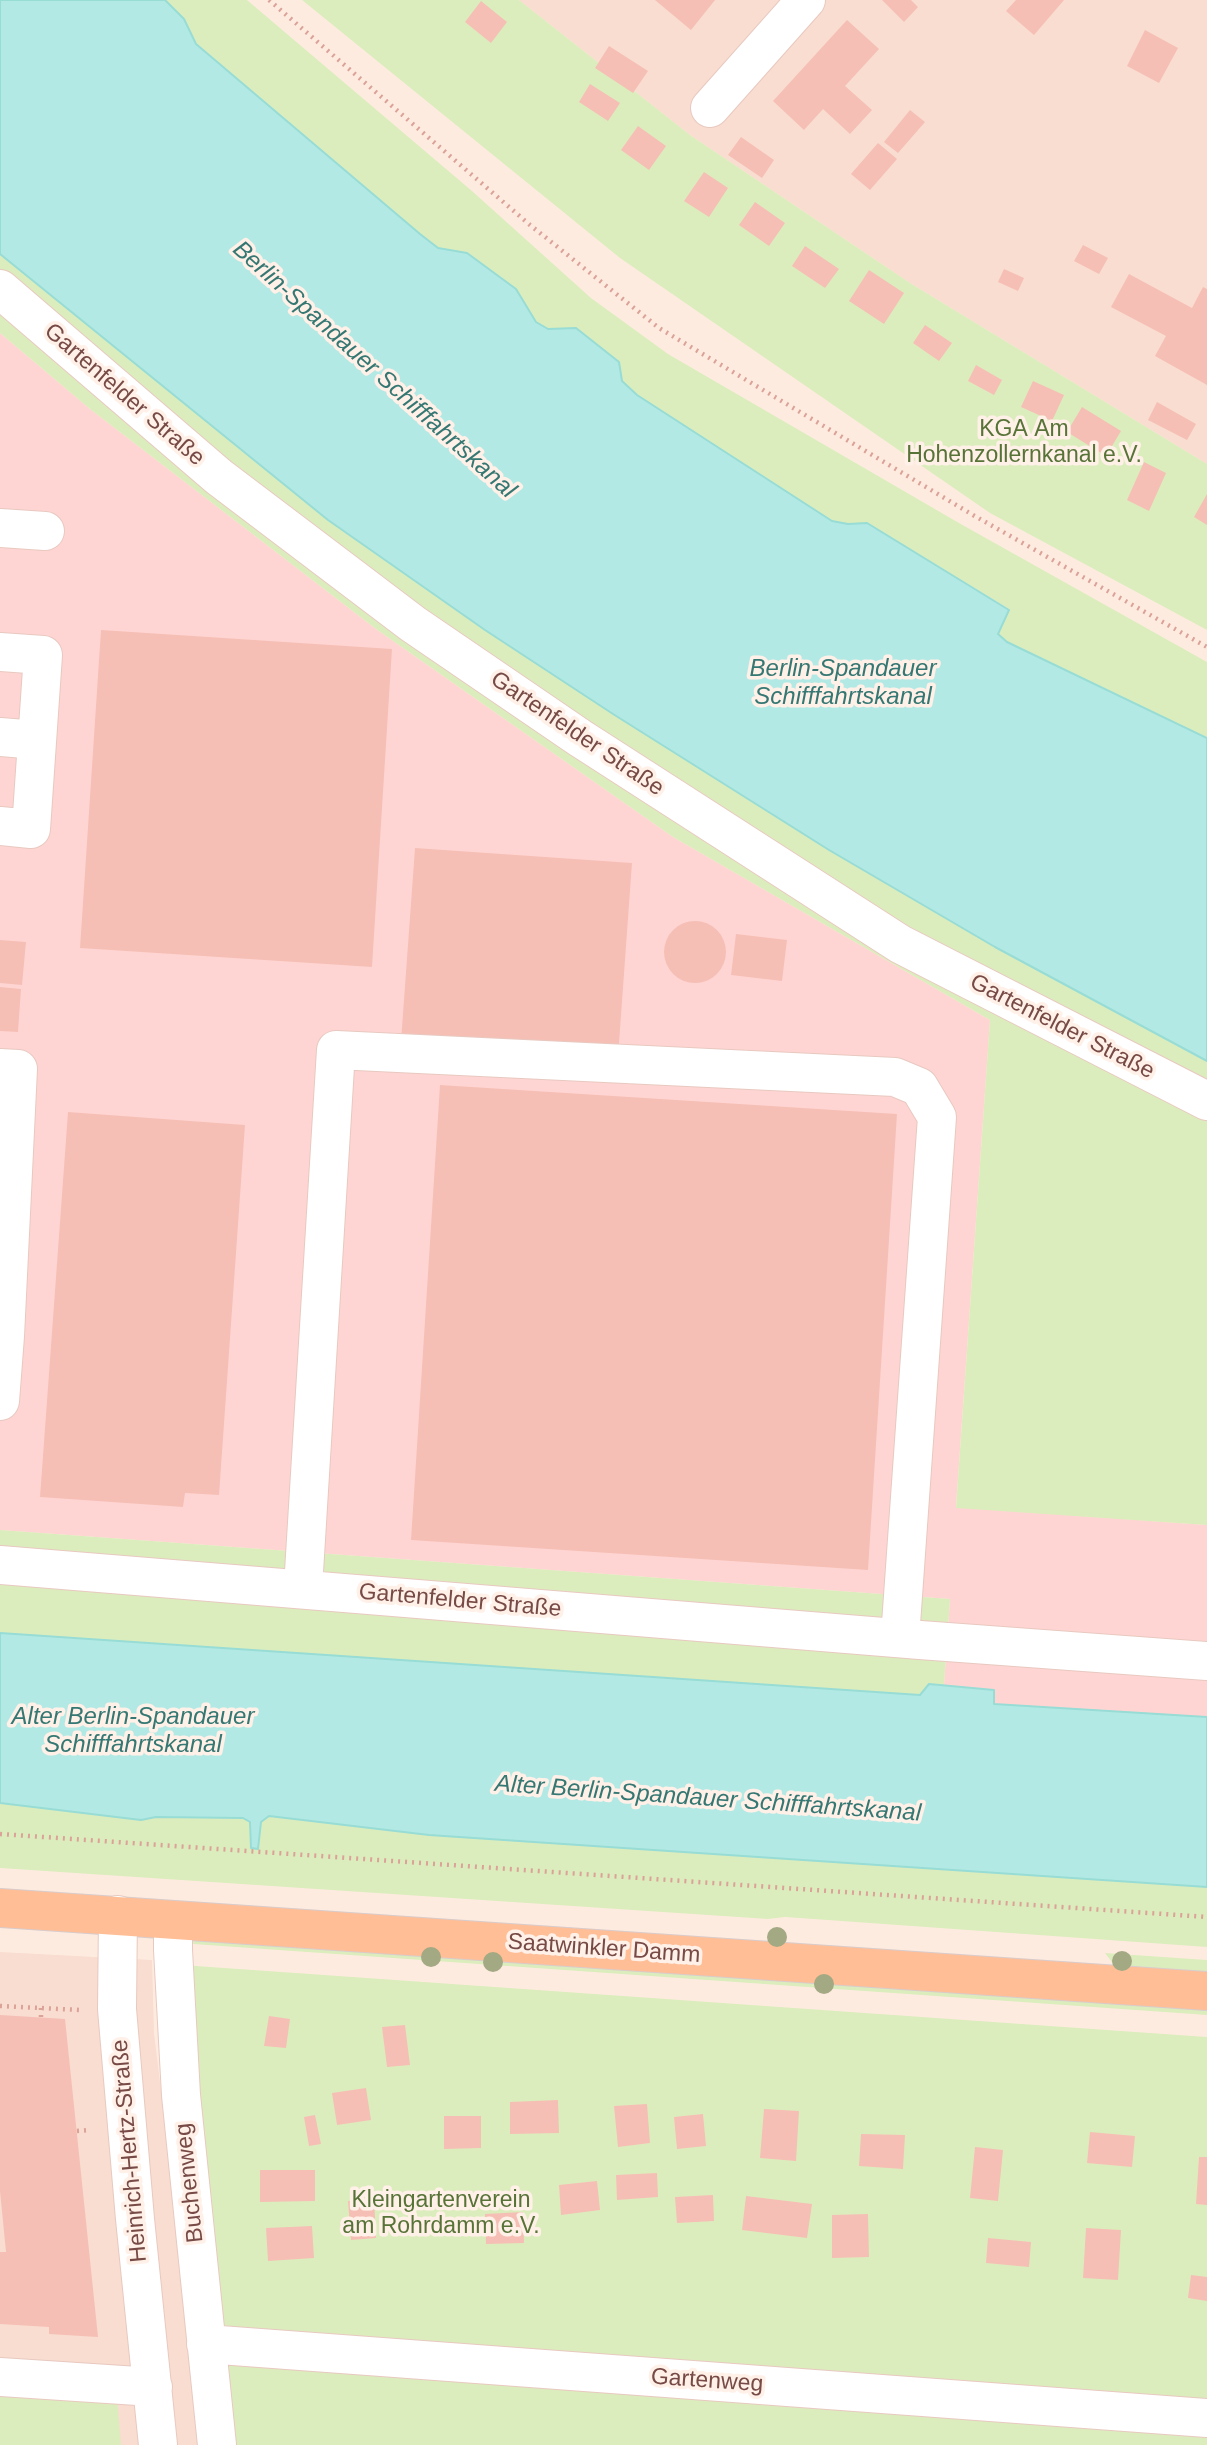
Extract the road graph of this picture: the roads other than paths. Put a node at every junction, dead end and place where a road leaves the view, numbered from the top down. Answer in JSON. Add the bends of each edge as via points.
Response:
{"nodes":[{"id":1,"x":806,"y":0,"type":"edge"},
{"id":2,"x":710,"y":108,"type":"dead end"},
{"id":3,"x":0,"y":289,"type":"edge"},
{"id":4,"x":0,"y":528,"type":"edge"},
{"id":5,"x":45,"y":531,"type":"dead end"},
{"id":6,"x":0,"y":652,"type":"edge"},
{"id":7,"x":19,"y":738,"type":"edge"},
{"id":8,"x":0,"y":826,"type":"edge"},
{"id":9,"x":0,"y":1068,"type":"edge"},
{"id":10,"x":1207,"y":1101,"type":"edge"},
{"id":11,"x":3,"y":1336,"type":"edge"},
{"id":12,"x":0,"y":1401,"type":"edge"},
{"id":13,"x":0,"y":1565,"type":"edge"},
{"id":14,"x":303,"y":1588,"type":"junction"},
{"id":15,"x":910,"y":1639,"type":"junction"},
{"id":16,"x":1207,"y":1661,"type":"edge"},
{"id":17,"x":0,"y":1908,"type":"edge"},
{"id":18,"x":118,"y":1916,"type":"junction"},
{"id":19,"x":173,"y":1920,"type":"junction"},
{"id":20,"x":1207,"y":1991,"type":"edge"},
{"id":21,"x":206,"y":2344,"type":"junction"},
{"id":22,"x":0,"y":2377,"type":"edge"},
{"id":23,"x":153,"y":2387,"type":"junction"},
{"id":24,"x":1207,"y":2418,"type":"edge"},
{"id":25,"x":158,"y":2445,"type":"edge"},
{"id":26,"x":217,"y":2445,"type":"edge"}],
"edges":[{"from":1,"to":2,"type":"street"},
{"from":3,"to":10,"type":"street","name":"Gartenfelder Straße","via":[[219,477],[414,624],[580,738],[900,944]]},
{"from":4,"to":5,"type":"street"},
{"from":6,"to":7,"type":"street","via":[[43,655]]},
{"from":7,"to":8,"type":"street","via":[[31,829]]},
{"from":9,"to":11,"type":"street","via":[[18,1069]]},
{"from":11,"to":12,"type":"street"},
{"from":13,"to":14,"type":"street","name":"Gartenfelder Straße"},
{"from":14,"to":15,"type":"street","name":"Gartenfelder Straße"},
{"from":14,"to":15,"type":"street","via":[[336,1049],[895,1077],[919,1087],[937,1117]]},
{"from":15,"to":16,"type":"street","name":"Gartenfelder Straße"},
{"from":17,"to":18,"type":"main road","name":"Saatwinkler Damm"},
{"from":18,"to":19,"type":"main road","name":"Saatwinkler Damm"},
{"from":18,"to":23,"type":"street","name":"Heinrich-Hertz-Straße","via":[[117,2009]]},
{"from":19,"to":20,"type":"main road","name":"Saatwinkler Damm"},
{"from":19,"to":21,"type":"street","name":"Buchenweg","via":[[181,2095]]},
{"from":21,"to":24,"type":"street","name":"Gartenweg"},
{"from":21,"to":26,"type":"street","name":"Buchenweg"},
{"from":22,"to":23,"type":"street"},
{"from":23,"to":25,"type":"street","name":"Heinrich-Hertz-Straße"}]}
